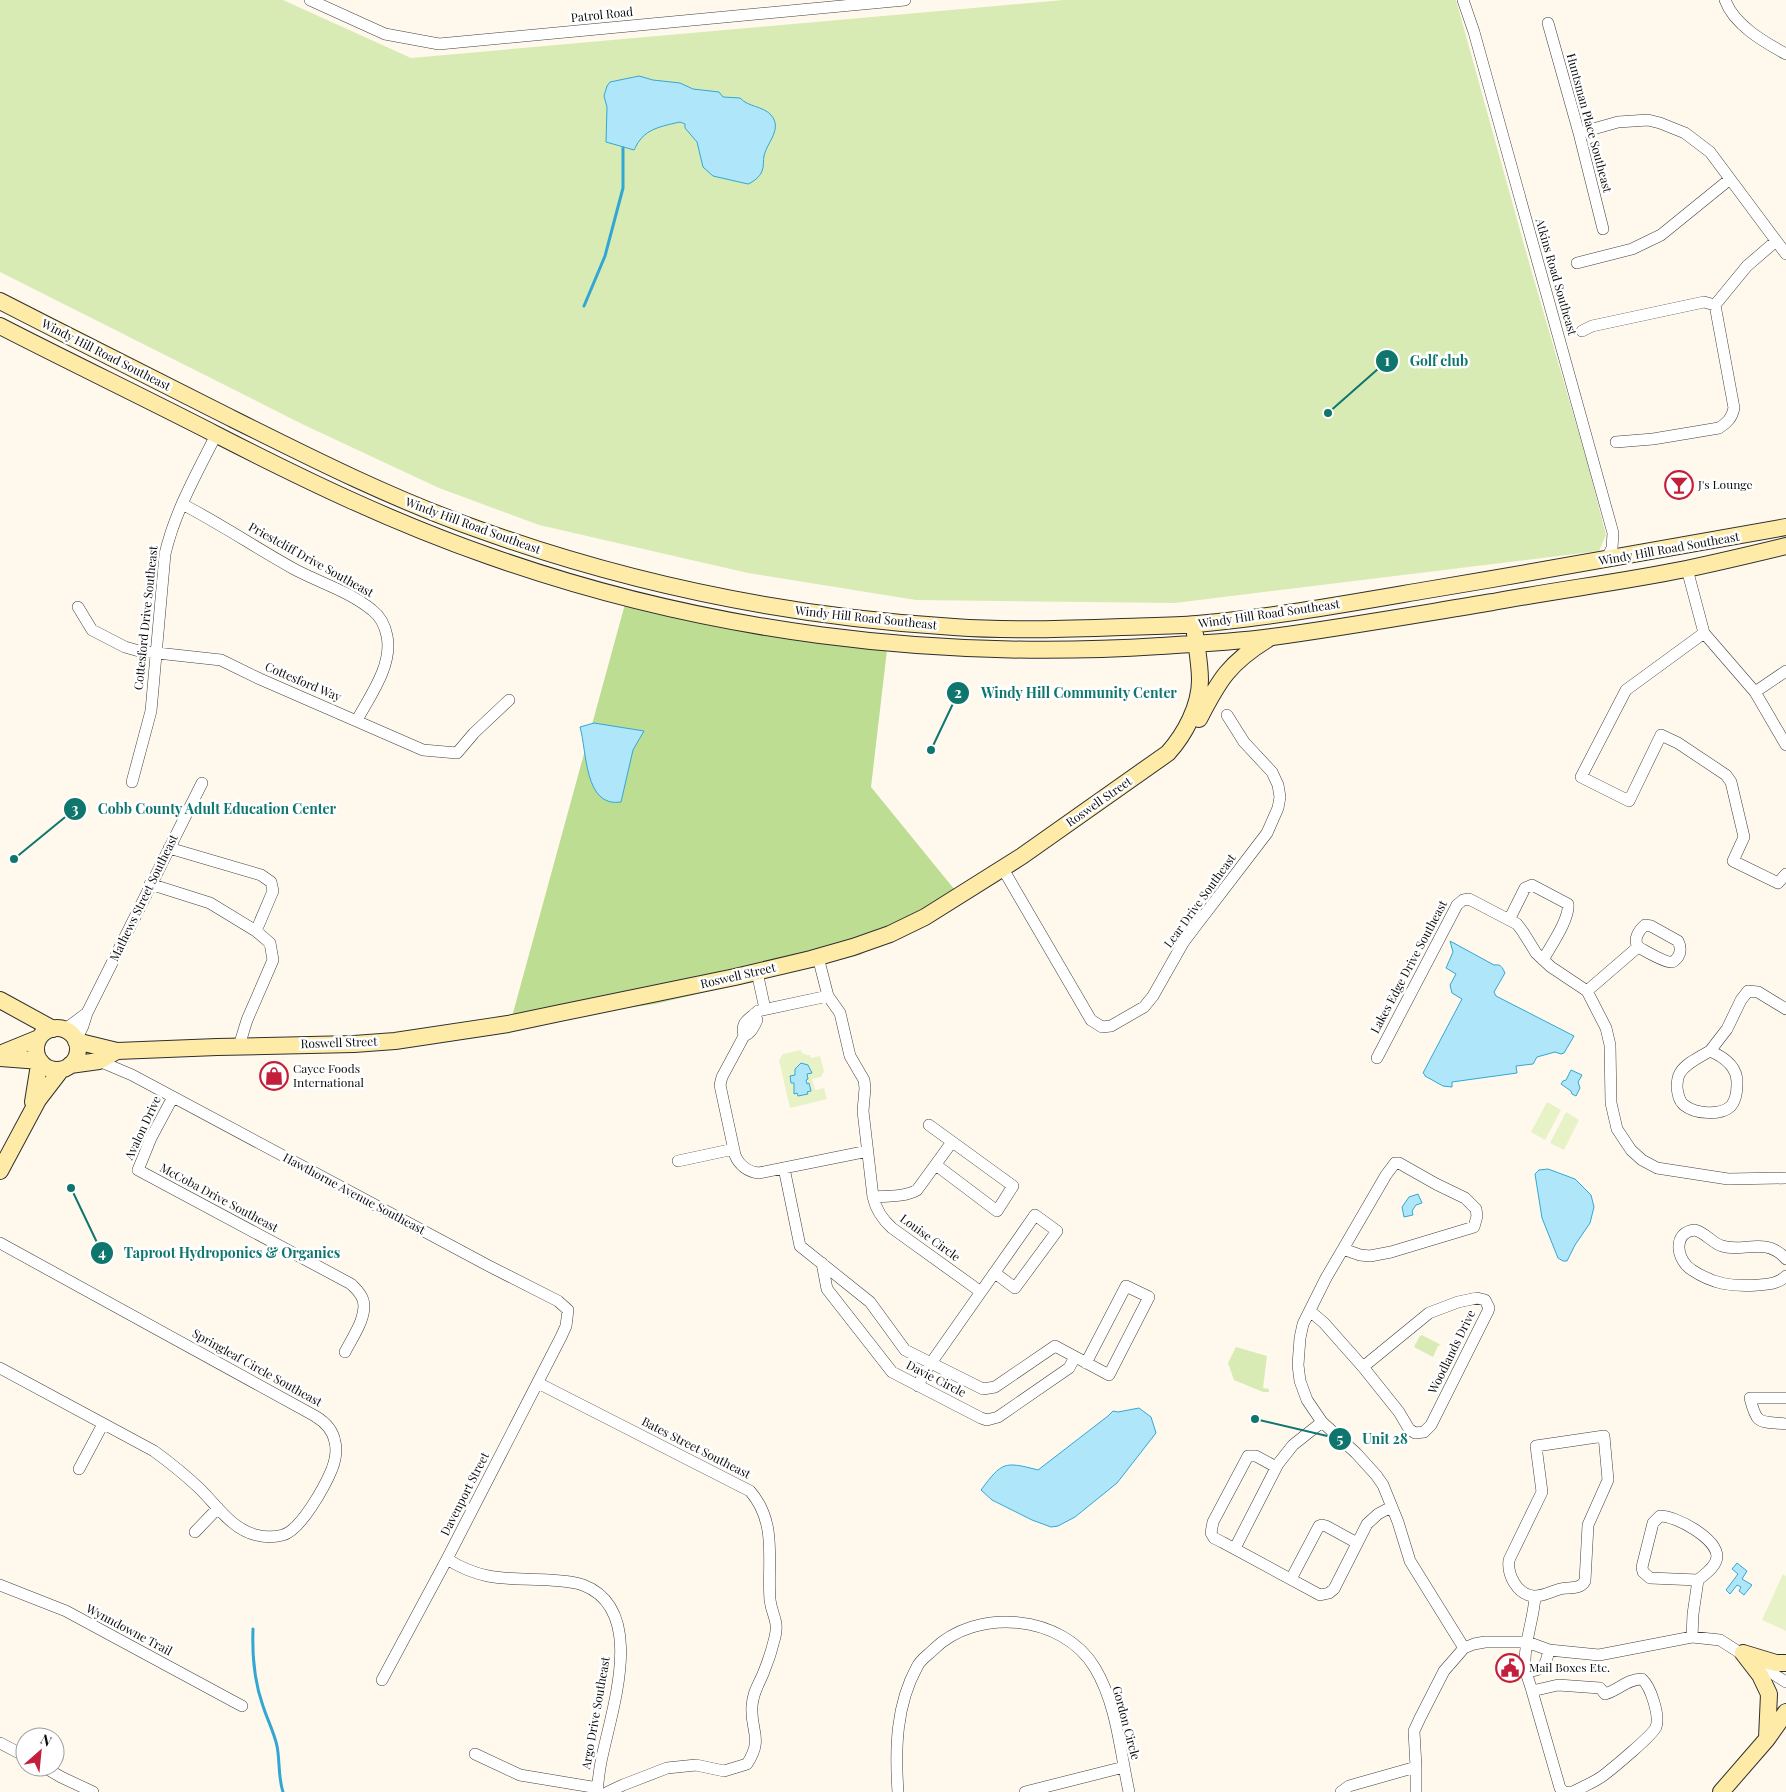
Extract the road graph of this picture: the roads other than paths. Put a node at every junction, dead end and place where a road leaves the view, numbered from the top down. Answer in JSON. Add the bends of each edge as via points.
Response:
{"nodes":[{"id":1,"x":310,"y":0,"type":"edge"},
{"id":2,"x":905,"y":0,"type":"edge"},
{"id":3,"x":1463,"y":0,"type":"edge"},
{"id":4,"x":1725,"y":0,"type":"edge"},
{"id":5,"x":1548,"y":23,"type":"dead end"},
{"id":6,"x":1786,"y":54,"type":"edge"},
{"id":7,"x":1579,"y":133,"type":"junction"},
{"id":8,"x":1730,"y":179,"type":"junction"},
{"id":9,"x":1603,"y":229,"type":"dead end"},
{"id":10,"x":1776,"y":241,"type":"junction"},
{"id":11,"x":1786,"y":254,"type":"edge"},
{"id":12,"x":1577,"y":263,"type":"dead end"},
{"id":13,"x":0,"y":302,"type":"edge"},
{"id":14,"x":1715,"y":305,"type":"junction"},
{"id":15,"x":0,"y":326,"type":"edge"},
{"id":16,"x":1582,"y":331,"type":"dead end"},
{"id":17,"x":216,"y":435,"type":"junction"},
{"id":18,"x":1616,"y":442,"type":"dead end"},
{"id":19,"x":182,"y":504,"type":"junction"},
{"id":20,"x":1786,"y":527,"type":"edge"},
{"id":21,"x":1786,"y":546,"type":"edge"},
{"id":22,"x":1606,"y":560,"type":"junction"},
{"id":23,"x":1687,"y":569,"type":"junction"},
{"id":24,"x":1488,"y":602,"type":"junction"},
{"id":25,"x":78,"y":607,"type":"dead end"},
{"id":26,"x":1194,"y":624,"type":"junction"},
{"id":27,"x":1704,"y":632,"type":"junction"},
{"id":28,"x":1271,"y":637,"type":"junction"},
{"id":29,"x":1196,"y":644,"type":"junction"},
{"id":30,"x":156,"y":653,"type":"junction"},
{"id":31,"x":1786,"y":671,"type":"edge"},
{"id":32,"x":1755,"y":692,"type":"junction"},
{"id":33,"x":509,"y":700,"type":"dead end"},
{"id":34,"x":1227,"y":715,"type":"dead end"},
{"id":35,"x":357,"y":720,"type":"junction"},
{"id":36,"x":1786,"y":746,"type":"edge"},
{"id":37,"x":1168,"y":753,"type":"junction"},
{"id":38,"x":132,"y":782,"type":"dead end"},
{"id":39,"x":202,"y":783,"type":"dead end"},
{"id":40,"x":169,"y":848,"type":"junction"},
{"id":41,"x":1003,"y":869,"type":"junction"},
{"id":42,"x":1786,"y":874,"type":"edge"},
{"id":43,"x":150,"y":884,"type":"junction"},
{"id":44,"x":1509,"y":920,"type":"junction"},
{"id":45,"x":256,"y":930,"type":"junction"},
{"id":46,"x":1638,"y":947,"type":"dead end"},
{"id":47,"x":818,"y":957,"type":"junction"},
{"id":48,"x":1543,"y":960,"type":"junction"},
{"id":49,"x":757,"y":972,"type":"junction"},
{"id":50,"x":1587,"y":991,"type":"junction"},
{"id":51,"x":828,"y":996,"type":"junction"},
{"id":52,"x":3,"y":1001,"type":"edge"},
{"id":53,"x":1786,"y":1009,"type":"edge"},
{"id":54,"x":760,"y":1012,"type":"junction"},
{"id":55,"x":58,"y":1036,"type":"junction"},
{"id":56,"x":239,"y":1046,"type":"junction"},
{"id":57,"x":121,"y":1051,"type":"junction"},
{"id":58,"x":1710,"y":1051,"type":"junction"},
{"id":59,"x":0,"y":1054,"type":"edge"},
{"id":60,"x":0,"y":1058,"type":"edge"},
{"id":61,"x":1377,"y":1058,"type":"dead end"},
{"id":62,"x":40,"y":1061,"type":"junction"},
{"id":63,"x":99,"y":1061,"type":"junction"},
{"id":64,"x":66,"y":1067,"type":"junction"},
{"id":65,"x":132,"y":1075,"type":"junction"},
{"id":66,"x":173,"y":1097,"type":"junction"},
{"id":67,"x":32,"y":1110,"type":"junction"},
{"id":68,"x":929,"y":1125,"type":"dead end"},
{"id":69,"x":952,"y":1142,"type":"junction"},
{"id":70,"x":734,"y":1149,"type":"junction"},
{"id":71,"x":868,"y":1151,"type":"junction"},
{"id":72,"x":678,"y":1161,"type":"dead end"},
{"id":73,"x":936,"y":1165,"type":"junction"},
{"id":74,"x":784,"y":1168,"type":"junction"},
{"id":75,"x":138,"y":1170,"type":"joint"},
{"id":76,"x":0,"y":1171,"type":"edge"},
{"id":77,"x":1786,"y":1178,"type":"edge"},
{"id":78,"x":873,"y":1197,"type":"junction"},
{"id":79,"x":0,"y":1243,"type":"edge"},
{"id":80,"x":1343,"y":1249,"type":"junction"},
{"id":81,"x":1786,"y":1259,"type":"edge"},
{"id":82,"x":822,"y":1263,"type":"junction"},
{"id":83,"x":994,"y":1273,"type":"junction"},
{"id":84,"x":1786,"y":1276,"type":"edge"},
{"id":85,"x":981,"y":1292,"type":"junction"},
{"id":86,"x":1310,"y":1311,"type":"junction"},
{"id":87,"x":568,"y":1318,"type":"joint"},
{"id":88,"x":345,"y":1352,"type":"dead end"},
{"id":89,"x":1075,"y":1357,"type":"junction"},
{"id":90,"x":932,"y":1363,"type":"junction"},
{"id":91,"x":1086,"y":1363,"type":"junction"},
{"id":92,"x":1363,"y":1367,"type":"junction"},
{"id":93,"x":0,"y":1368,"type":"edge"},
{"id":94,"x":538,"y":1383,"type":"junction"},
{"id":95,"x":918,"y":1386,"type":"junction"},
{"id":96,"x":1786,"y":1398,"type":"edge"},
{"id":97,"x":1322,"y":1422,"type":"junction"},
{"id":98,"x":103,"y":1424,"type":"junction"},
{"id":99,"x":1786,"y":1424,"type":"edge"},
{"id":100,"x":1276,"y":1468,"type":"junction"},
{"id":101,"x":79,"y":1469,"type":"dead end"},
{"id":102,"x":1391,"y":1507,"type":"junction"},
{"id":103,"x":218,"y":1508,"type":"junction"},
{"id":104,"x":194,"y":1532,"type":"dead end"},
{"id":105,"x":1357,"y":1542,"type":"junction"},
{"id":106,"x":1235,"y":1548,"type":"junction"},
{"id":107,"x":447,"y":1559,"type":"junction"},
{"id":108,"x":1291,"y":1579,"type":"junction"},
{"id":109,"x":1698,"y":1580,"type":"junction"},
{"id":110,"x":0,"y":1585,"type":"edge"},
{"id":111,"x":1535,"y":1596,"type":"junction"},
{"id":112,"x":1692,"y":1638,"type":"junction"},
{"id":113,"x":1527,"y":1642,"type":"junction"},
{"id":114,"x":1464,"y":1648,"type":"junction"},
{"id":115,"x":1548,"y":1650,"type":"junction"},
{"id":116,"x":1743,"y":1653,"type":"junction"},
{"id":117,"x":1786,"y":1663,"type":"edge"},
{"id":118,"x":1527,"y":1672,"type":"junction"},
{"id":119,"x":382,"y":1680,"type":"dead end"},
{"id":120,"x":1786,"y":1682,"type":"edge"},
{"id":121,"x":1532,"y":1691,"type":"junction"},
{"id":122,"x":242,"y":1706,"type":"dead end"},
{"id":123,"x":1786,"y":1712,"type":"edge"},
{"id":124,"x":1766,"y":1739,"type":"junction"},
{"id":125,"x":0,"y":1743,"type":"edge"},
{"id":126,"x":15,"y":1751,"type":"edge"},
{"id":127,"x":475,"y":1754,"type":"dead end"},
{"id":128,"x":1124,"y":1767,"type":"junction"},
{"id":129,"x":1416,"y":1767,"type":"junction"},
{"id":130,"x":61,"y":1777,"type":"edge"},
{"id":131,"x":601,"y":1790,"type":"edge"},
{"id":132,"x":93,"y":1792,"type":"edge"},
{"id":133,"x":898,"y":1792,"type":"edge"},
{"id":134,"x":1024,"y":1792,"type":"edge"},
{"id":135,"x":1129,"y":1792,"type":"edge"},
{"id":136,"x":1341,"y":1792,"type":"edge"},
{"id":137,"x":1416,"y":1792,"type":"edge"},
{"id":138,"x":1564,"y":1792,"type":"edge"},
{"id":139,"x":1569,"y":1792,"type":"edge"},
{"id":140,"x":1721,"y":1792,"type":"edge"}],
"edges":[{"from":1,"to":2,"type":"street","name":"Patrol Road","via":[[385,34],[439,44]]},
{"from":3,"to":22,"type":"street","name":"Atkins Road Southeast","via":[[1613,533],[1612,548]]},
{"from":4,"to":6,"type":"street","via":[[1749,29]]},
{"from":5,"to":7,"type":"street","name":"Huntsman Place Southeast"},
{"from":7,"to":8,"type":"street","via":[[1618,122],[1660,122],[1685,133],[1710,152]]},
{"from":7,"to":9,"type":"street","name":"Huntsman Place Southeast"},
{"from":8,"to":10,"type":"street"},
{"from":8,"to":12,"type":"street","via":[[1660,235],[1632,248]]},
{"from":10,"to":11,"type":"street"},
{"from":10,"to":14,"type":"street","via":[[1747,266]]},
{"from":13,"to":26,"type":"main road","name":"Windy Hill Road Southeast","via":[[305,456],[390,495],[515,542],[637,578],[787,609],[922,625],[1052,630]]},
{"from":14,"to":16,"type":"street","via":[[1704,302],[1592,326]]},
{"from":14,"to":18,"type":"street","via":[[1734,408],[1731,418],[1719,428]]},
{"from":15,"to":17,"type":"main road","name":"Windy Hill Road Southeast"},
{"from":17,"to":19,"type":"street","name":"Cottesford Drive Southeast"},
{"from":17,"to":29,"type":"main road","name":"Windy Hill Road Southeast","via":[[344,498],[484,554],[593,589],[702,614],[789,632],[954,648],[1059,651]]},
{"from":19,"to":30,"type":"street","name":"Cottesford Drive Southeast","via":[[165,554]]},
{"from":19,"to":35,"type":"street","name":"Priestcliff Drive Southeast","via":[[294,569],[352,596],[382,622],[389,645],[386,658]]},
{"from":20,"to":22,"type":"main road","name":"Windy Hill Road Southeast"},
{"from":21,"to":23,"type":"main road","name":"Windy Hill Road Southeast"},
{"from":22,"to":24,"type":"main road","via":[[1594,572],[1524,585]]},
{"from":22,"to":26,"type":"main road","name":"Windy Hill Road Southeast","via":[[1313,609]]},
{"from":23,"to":24,"type":"main road","name":"Windy Hill Road Southeast"},
{"from":23,"to":27,"type":"street"},
{"from":24,"to":28,"type":"main road","name":"Windy Hill Road Southeast"},
{"from":25,"to":30,"type":"street","name":"Cottesford Way","via":[[92,630],[103,637],[139,651]]},
{"from":26,"to":29,"type":"main road","name":"Roswell Street"},
{"from":27,"to":32,"type":"street"},
{"from":27,"to":42,"type":"street","via":[[1626,690],[1581,777],[1629,801],[1661,735],[1678,743],[1726,775],[1731,782],[1744,837],[1733,861],[1778,883]]},
{"from":28,"to":29,"type":"main road","name":"Windy Hill Road Southeast"},
{"from":28,"to":37,"type":"main road","via":[[1230,667],[1190,736]]},
{"from":29,"to":37,"type":"main road","name":"Roswell Street","via":[[1200,680],[1198,696],[1182,735]]},
{"from":30,"to":35,"type":"street","name":"Cottesford Way","via":[[221,660],[260,680]]},
{"from":30,"to":38,"type":"street","name":"Cottesford Drive Southeast","via":[[151,711]]},
{"from":31,"to":32,"type":"street"},
{"from":32,"to":36,"type":"street"},
{"from":33,"to":35,"type":"street","name":"Cottesford Way","via":[[457,753],[423,750]]},
{"from":34,"to":41,"type":"street","name":"Lear Drive Southeast","via":[[1244,742],[1272,772],[1278,785],[1278,808],[1267,833],[1189,935],[1144,1007],[1111,1026],[1102,1027],[1091,1020]]},
{"from":37,"to":41,"type":"main road","name":"Roswell Street"},
{"from":39,"to":40,"type":"street","name":"Mathews Street Southeast"},
{"from":40,"to":43,"type":"street","name":"Mathews Street Southeast"},
{"from":40,"to":45,"type":"street","via":[[261,875],[271,882],[273,891]]},
{"from":41,"to":47,"type":"main road","name":"Roswell Street","via":[[925,917],[890,934]]},
{"from":43,"to":45,"type":"street","via":[[210,903]]},
{"from":43,"to":55,"type":"street","name":"Mathews Street Southeast","via":[[83,1026]]},
{"from":44,"to":48,"type":"street","name":"Lakes Edge Drive Southeast","via":[[1521,928]]},
{"from":44,"to":48,"type":"street","via":[[1525,888],[1532,885],[1568,904],[1569,910]]},
{"from":44,"to":61,"type":"street","name":"Lakes Edge Drive Southeast","via":[[1469,898],[1459,902]]},
{"from":45,"to":56,"type":"street","via":[[270,943],[274,960],[246,1020]]},
{"from":46,"to":50,"type":"street"},
{"from":47,"to":49,"type":"main road","name":"Roswell Street"},
{"from":47,"to":51,"type":"street","name":"Louise Circle"},
{"from":48,"to":50,"type":"street","name":"Lakes Edge Drive Southeast"},
{"from":49,"to":54,"type":"street"},
{"from":49,"to":56,"type":"main road","name":"Roswell Street","via":[[551,1015],[424,1037],[354,1044]]},
{"from":50,"to":77,"type":"street","name":"Lakes Edge Drive Southeast","via":[[1606,1028],[1614,1119],[1631,1150],[1656,1168],[1728,1179]]},
{"from":51,"to":54,"type":"street"},
{"from":51,"to":71,"type":"street","name":"Louise Circle","via":[[840,1013],[850,1056],[864,1080],[863,1111]]},
{"from":52,"to":55,"type":"main road","via":[[23,1019],[33,1034]]},
{"from":53,"to":58,"type":"street","via":[[1758,992],[1748,991],[1723,1036]]},
{"from":54,"to":70,"type":"street","via":[[720,1085]]},
{"from":55,"to":57,"type":"main road","name":"Roswell Street"},
{"from":55,"to":59,"type":"main road"},
{"from":55,"to":62,"type":"main road","via":[[36,1047]]},
{"from":55,"to":64,"type":"main road","via":[[78,1046],[76,1056]]},
{"from":56,"to":57,"type":"main road","name":"Roswell Street"},
{"from":57,"to":63,"type":"main road","name":"Roswell Street"},
{"from":57,"to":65,"type":"street"},
{"from":58,"to":58,"type":"street","via":[[1682,1070],[1677,1080],[1678,1097],[1690,1108],[1716,1112],[1733,1104],[1738,1080],[1732,1066]]},
{"from":60,"to":62,"type":"main road"},
{"from":62,"to":64,"type":"main road","via":[[50,1069]]},
{"from":62,"to":67,"type":"main road"},
{"from":63,"to":64,"type":"main road","name":"Roswell Street"},
{"from":63,"to":65,"type":"street","name":"Hawthorne Avenue Southeast"},
{"from":64,"to":67,"type":"main road","via":[[44,1089]]},
{"from":65,"to":66,"type":"street","name":"Hawthorne Avenue Southeast"},
{"from":66,"to":75,"type":"street","name":"Avalon Drive"},
{"from":66,"to":87,"type":"street","name":"Hawthorne Avenue Southeast","via":[[558,1300],[568,1310]]},
{"from":67,"to":76,"type":"main road"},
{"from":68,"to":69,"type":"street"},
{"from":69,"to":73,"type":"street"},
{"from":69,"to":73,"type":"street","via":[[1013,1186],[997,1211]]},
{"from":70,"to":72,"type":"street"},
{"from":70,"to":74,"type":"street","via":[[739,1163],[754,1172]]},
{"from":71,"to":74,"type":"street"},
{"from":71,"to":78,"type":"street","name":"Louise Circle"},
{"from":73,"to":78,"type":"street","via":[[913,1193]]},
{"from":74,"to":82,"type":"street","name":"Davie Circle","via":[[800,1246]]},
{"from":75,"to":88,"type":"street","name":"McCoba Drive Southeast","via":[[351,1284],[360,1292],[365,1306]]},
{"from":78,"to":85,"type":"street","name":"Louise Circle","via":[[880,1215],[892,1228]]},
{"from":79,"to":103,"type":"street","name":"Springleaf Circle Southeast","via":[[315,1416],[331,1431],[336,1454],[332,1468],[296,1528],[284,1535],[255,1535],[231,1521]]},
{"from":80,"to":80,"type":"street","via":[[1370,1256],[1391,1252],[1474,1227],[1476,1209],[1465,1198],[1395,1163]]},
{"from":80,"to":86,"type":"street"},
{"from":81,"to":84,"type":"street","via":[[1778,1252],[1761,1246],[1722,1246],[1695,1230],[1686,1232],[1678,1246],[1683,1262],[1691,1270],[1730,1286],[1773,1284]]},
{"from":82,"to":90,"type":"street","name":"Davie Circle","via":[[870,1302],[906,1350]]},
{"from":82,"to":95,"type":"street","name":"Davie Circle","via":[[827,1289],[832,1297],[892,1372]]},
{"from":83,"to":83,"type":"street","via":[[1035,1215],[1057,1231],[1015,1288]]},
{"from":83,"to":85,"type":"street"},
{"from":85,"to":90,"type":"street"},
{"from":86,"to":92,"type":"street","name":"Woodlands Drive"},
{"from":86,"to":97,"type":"street","via":[[1303,1324],[1298,1365],[1307,1400]]},
{"from":87,"to":94,"type":"street","name":"Davenport Street","via":[[562,1337]]},
{"from":89,"to":90,"type":"street","name":"Davie Circle","via":[[1055,1346],[989,1389]]},
{"from":89,"to":91,"type":"street","name":"Davie Circle"},
{"from":89,"to":95,"type":"street","name":"Davie Circle","via":[[1069,1368],[992,1420]]},
{"from":90,"to":95,"type":"street"},
{"from":91,"to":91,"type":"street","name":"Davie Circle","via":[[1109,1375],[1149,1297],[1126,1286]]},
{"from":92,"to":92,"type":"street","name":"Woodlands Drive","via":[[1399,1412],[1409,1430],[1424,1432],[1431,1425],[1488,1311],[1488,1305],[1482,1299],[1472,1299],[1438,1308]]},
{"from":93,"to":98,"type":"street","name":"Springleaf Circle Southeast"},
{"from":94,"to":107,"type":"street","name":"Davenport Street"},
{"from":94,"to":131,"type":"street","name":"Bates Street Southeast","via":[[750,1491],[759,1502],[766,1520],[770,1545],[770,1603],[777,1625],[771,1653],[755,1688],[751,1707],[755,1752],[747,1764],[724,1771],[696,1765],[674,1766]]},
{"from":96,"to":99,"type":"street","via":[[1750,1398],[1755,1417],[1760,1421]]},
{"from":97,"to":100,"type":"street","via":[[1293,1445]]},
{"from":97,"to":102,"type":"street","via":[[1376,1475]]},
{"from":98,"to":101,"type":"street"},
{"from":98,"to":103,"type":"street","name":"Springleaf Circle Southeast","via":[[154,1451],[176,1467]]},
{"from":100,"to":106,"type":"street"},
{"from":100,"to":106,"type":"street","via":[[1256,1456],[1248,1456],[1213,1522],[1211,1533],[1214,1538]]},
{"from":102,"to":105,"type":"street","via":[[1367,1524]]},
{"from":102,"to":114,"type":"street","via":[[1410,1561]]},
{"from":103,"to":104,"type":"street"},
{"from":105,"to":108,"type":"street","via":[[1329,1593],[1320,1595]]},
{"from":105,"to":108,"type":"street","via":[[1326,1526],[1319,1526]]},
{"from":106,"to":108,"type":"street"},
{"from":107,"to":119,"type":"street","name":"Davenport Street"},
{"from":107,"to":131,"type":"street","name":"Argo Drive Southeast","via":[[490,1578],[570,1582],[597,1593],[607,1603],[618,1627],[621,1663],[601,1762]]},
{"from":109,"to":109,"type":"street","via":[[1650,1578],[1643,1572],[1652,1523],[1660,1516],[1675,1518],[1700,1532],[1716,1550],[1713,1566]]},
{"from":109,"to":112,"type":"street"},
{"from":110,"to":122,"type":"street","name":"Wynndowne Trail","via":[[66,1611]]},
{"from":111,"to":111,"type":"street","via":[[1580,1586],[1586,1581],[1588,1525],[1608,1480],[1604,1436],[1536,1446],[1542,1492],[1508,1560],[1512,1578],[1520,1591]]},
{"from":111,"to":113,"type":"street"},
{"from":112,"to":115,"type":"street","via":[[1599,1654]]},
{"from":112,"to":116,"type":"street","via":[[1720,1640]]},
{"from":113,"to":114,"type":"street","via":[[1485,1642]]},
{"from":113,"to":115,"type":"street"},
{"from":113,"to":118,"type":"street"},
{"from":114,"to":129,"type":"street","via":[[1444,1671],[1414,1731]]},
{"from":115,"to":118,"type":"street","via":[[1544,1667]]},
{"from":116,"to":117,"type":"main road"},
{"from":116,"to":120,"type":"street"},
{"from":116,"to":124,"type":"main road","via":[[1760,1676],[1768,1694]]},
{"from":118,"to":121,"type":"street"},
{"from":121,"to":138,"type":"street","via":[[1560,1788]]},
{"from":121,"to":139,"type":"street","via":[[1558,1685],[1600,1688],[1605,1694],[1630,1680],[1642,1679],[1651,1694],[1657,1724],[1652,1733],[1604,1774]]},
{"from":123,"to":124,"type":"main road"},
{"from":124,"to":140,"type":"main road"},
{"from":125,"to":126,"type":"street"},
{"from":127,"to":131,"type":"street","via":[[520,1776]]},
{"from":128,"to":133,"type":"street","name":"Gordon Circle","via":[[1108,1698],[1095,1668],[1082,1652],[1063,1636],[1039,1627],[1015,1622],[993,1623],[967,1628],[941,1642],[918,1665],[906,1692],[897,1732]]},
{"from":128,"to":134,"type":"street"},
{"from":128,"to":135,"type":"street","name":"Gordon Circle"},
{"from":129,"to":136,"type":"street","via":[[1350,1786]]},
{"from":129,"to":137,"type":"street"},
{"from":130,"to":132,"type":"street"}]}
